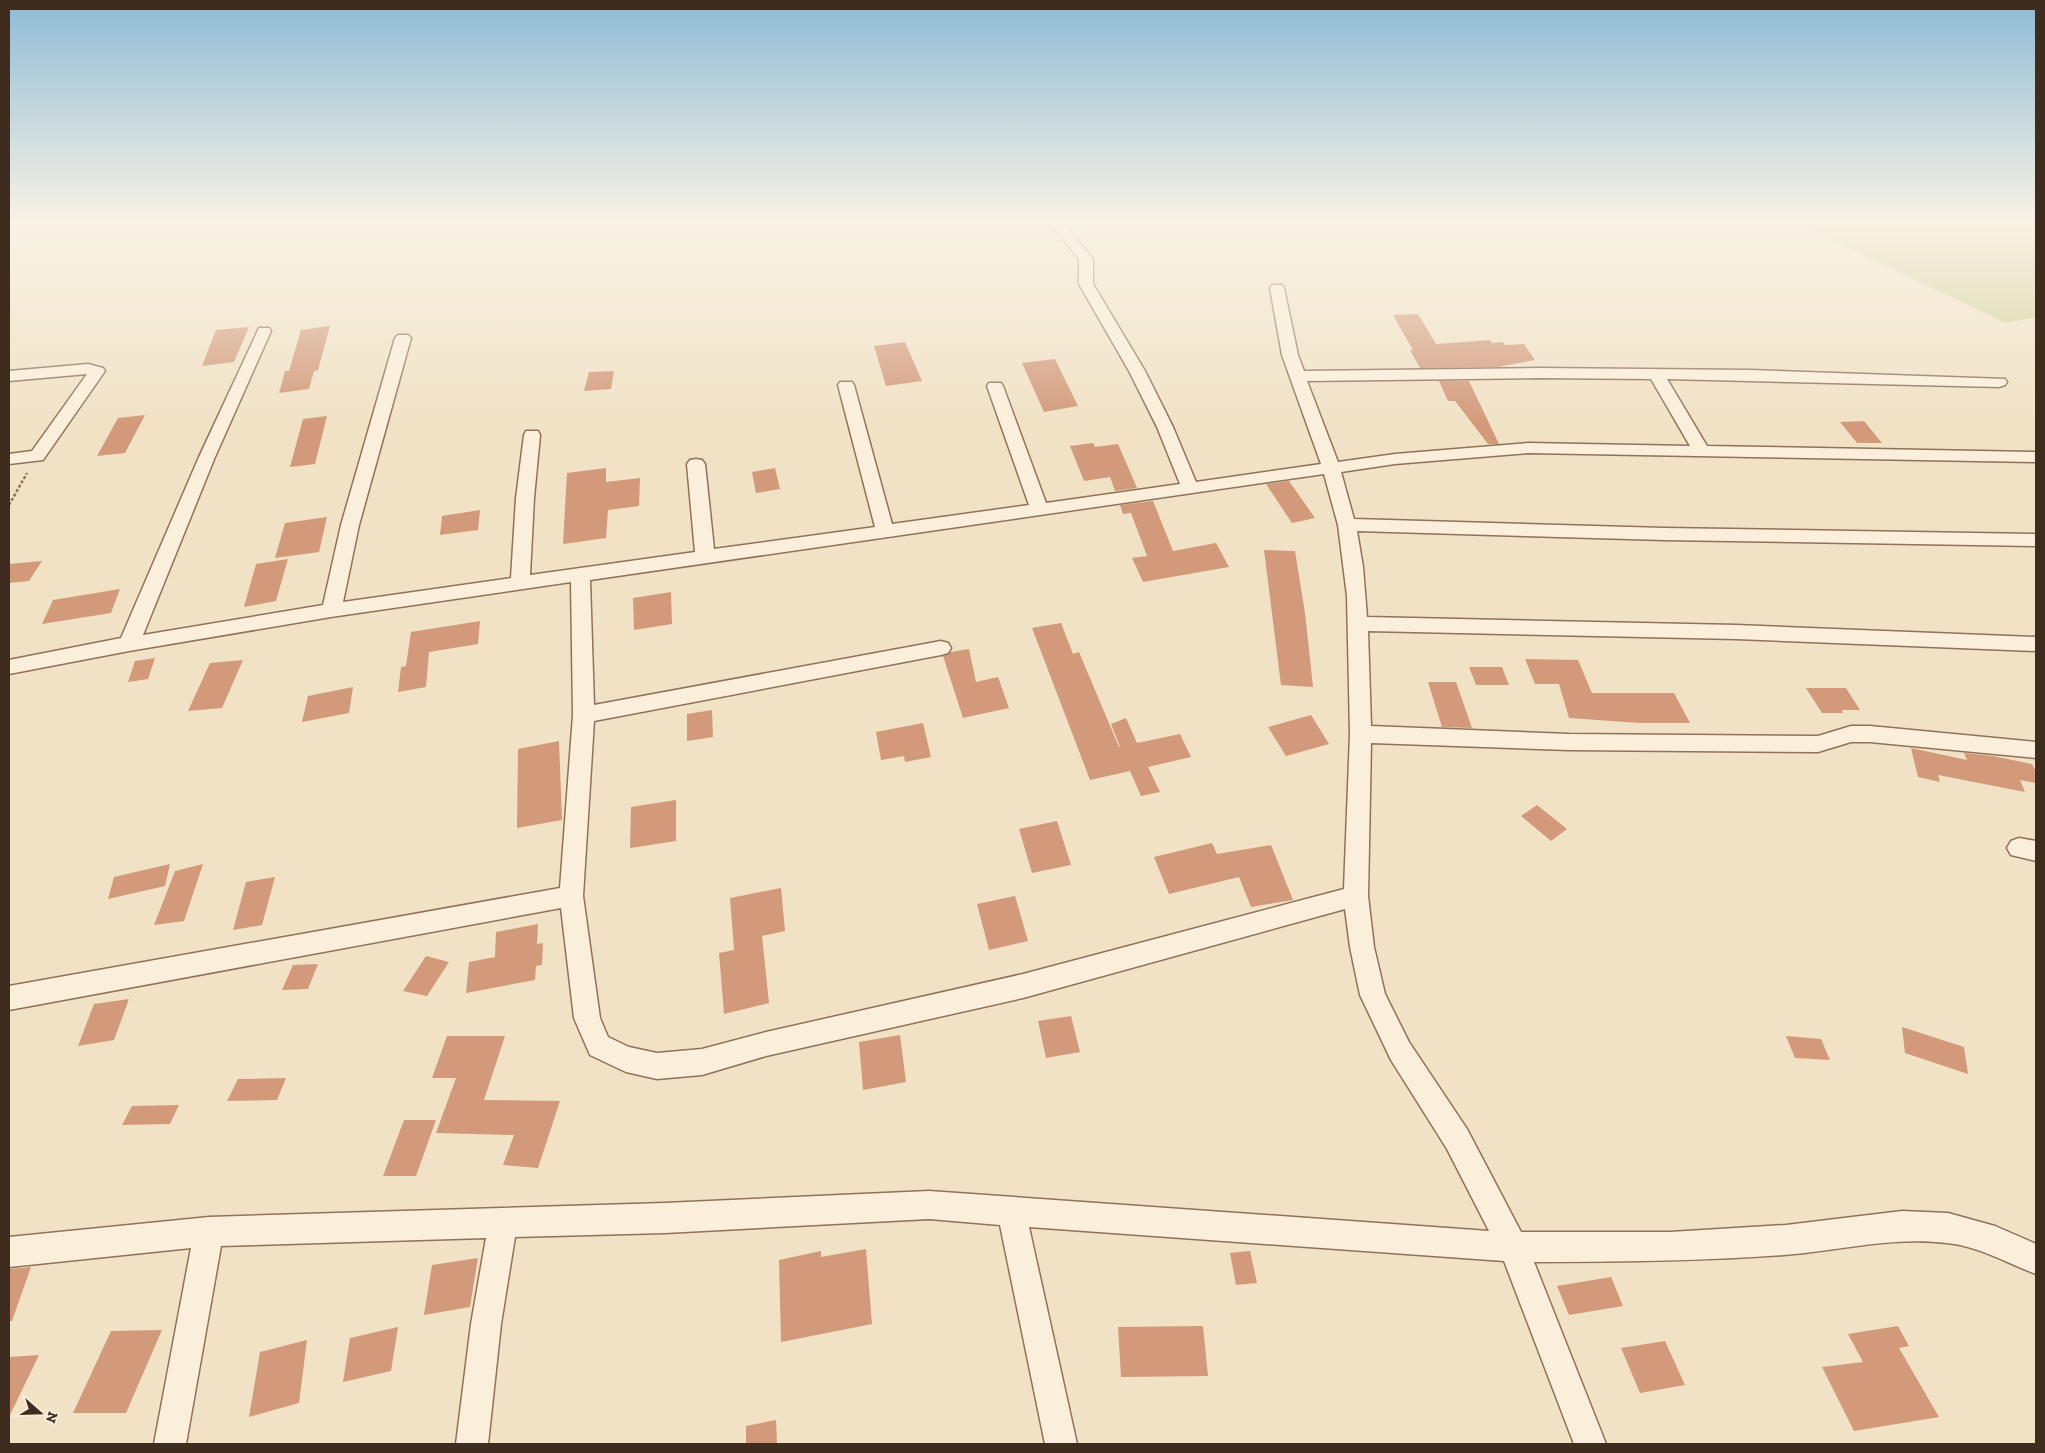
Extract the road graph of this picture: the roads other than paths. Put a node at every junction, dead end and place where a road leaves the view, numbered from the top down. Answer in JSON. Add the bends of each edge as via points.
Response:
{"nodes":[{"id":1,"x":1089,"y":290,"type":"edge"},
{"id":2,"x":1277,"y":290,"type":"edge"},
{"id":3,"x":264,"y":331,"type":"dead end"},
{"id":4,"x":402,"y":338,"type":"dead end"},
{"id":5,"x":1656,"y":374,"type":"junction"},
{"id":6,"x":9,"y":376,"type":"edge"},
{"id":7,"x":1297,"y":376,"type":"junction"},
{"id":8,"x":1999,"y":382,"type":"dead end"},
{"id":9,"x":846,"y":385,"type":"dead end"},
{"id":10,"x":995,"y":386,"type":"dead end"},
{"id":11,"x":532,"y":435,"type":"dead end"},
{"id":12,"x":1701,"y":450,"type":"junction"},
{"id":13,"x":2036,"y":457,"type":"edge"},
{"id":14,"x":9,"y":459,"type":"edge"},
{"id":15,"x":696,"y":464,"type":"dead end"},
{"id":16,"x":1331,"y":467,"type":"junction"},
{"id":17,"x":1190,"y":488,"type":"junction"},
{"id":18,"x":1040,"y":510,"type":"junction"},
{"id":19,"x":1347,"y":525,"type":"junction"},
{"id":20,"x":884,"y":532,"type":"junction"},
{"id":21,"x":2036,"y":540,"type":"edge"},
{"id":22,"x":705,"y":556,"type":"junction"},
{"id":23,"x":580,"y":574,"type":"junction"},
{"id":24,"x":520,"y":583,"type":"junction"},
{"id":25,"x":331,"y":610,"type":"junction"},
{"id":26,"x":1358,"y":624,"type":"junction"},
{"id":27,"x":128,"y":644,"type":"junction"},
{"id":28,"x":2036,"y":644,"type":"edge"},
{"id":29,"x":941,"y":648,"type":"dead end"},
{"id":30,"x":9,"y":667,"type":"edge"},
{"id":31,"x":584,"y":715,"type":"junction"},
{"id":32,"x":1361,"y":734,"type":"junction"},
{"id":33,"x":2036,"y":750,"type":"edge"},
{"id":34,"x":571,"y":896,"type":"junction"},
{"id":35,"x":1356,"y":896,"type":"junction"},
{"id":36,"x":9,"y":998,"type":"edge"},
{"id":37,"x":1011,"y":1210,"type":"junction"},
{"id":38,"x":503,"y":1224,"type":"junction"},
{"id":39,"x":209,"y":1232,"type":"junction"},
{"id":40,"x":1513,"y":1247,"type":"junction"},
{"id":41,"x":9,"y":1252,"type":"edge"},
{"id":42,"x":2036,"y":1259,"type":"edge"},
{"id":43,"x":170,"y":1444,"type":"edge"},
{"id":44,"x":472,"y":1444,"type":"edge"},
{"id":45,"x":1061,"y":1444,"type":"edge"},
{"id":46,"x":1590,"y":1444,"type":"edge"}],
"edges":[{"from":1,"to":17,"type":"street","via":[[1137,371]]},
{"from":2,"to":7,"type":"street"},
{"from":3,"to":27,"type":"street"},
{"from":4,"to":25,"type":"street","via":[[350,525]]},
{"from":5,"to":7,"type":"street"},
{"from":5,"to":8,"type":"street"},
{"from":5,"to":12,"type":"street"},
{"from":6,"to":14,"type":"street","via":[[97,370],[37,456]]},
{"from":7,"to":16,"type":"street"},
{"from":9,"to":20,"type":"street"},
{"from":10,"to":18,"type":"street"},
{"from":11,"to":24,"type":"street"},
{"from":12,"to":13,"type":"street"},
{"from":12,"to":16,"type":"street","via":[[1528,448]]},
{"from":15,"to":22,"type":"street"},
{"from":16,"to":17,"type":"street"},
{"from":16,"to":19,"type":"street"},
{"from":17,"to":18,"type":"street"},
{"from":18,"to":20,"type":"street"},
{"from":19,"to":21,"type":"street"},
{"from":19,"to":26,"type":"street"},
{"from":20,"to":22,"type":"street"},
{"from":22,"to":23,"type":"street"},
{"from":23,"to":24,"type":"street"},
{"from":23,"to":31,"type":"street"},
{"from":24,"to":25,"type":"street"},
{"from":25,"to":27,"type":"street"},
{"from":26,"to":28,"type":"street","via":[[1736,632]]},
{"from":26,"to":32,"type":"street"},
{"from":27,"to":30,"type":"street"},
{"from":29,"to":31,"type":"street"},
{"from":31,"to":34,"type":"street"},
{"from":32,"to":33,"type":"street","via":[[1708,744],[1818,744],[1851,734],[1870,734]]},
{"from":32,"to":35,"type":"street"},
{"from":34,"to":35,"type":"street","via":[[586,1018],[599,1046],[626,1059],[657,1066],[702,1062],[784,1040],[1023,986]]},
{"from":34,"to":36,"type":"street"},
{"from":35,"to":40,"type":"street","via":[[1362,947],[1373,994],[1400,1051],[1457,1139]]},
{"from":37,"to":38,"type":"street","via":[[929,1205]]},
{"from":37,"to":40,"type":"street"},
{"from":37,"to":45,"type":"street"},
{"from":38,"to":39,"type":"street"},
{"from":38,"to":44,"type":"street","via":[[486,1324]]},
{"from":39,"to":41,"type":"street"},
{"from":39,"to":43,"type":"street"},
{"from":40,"to":42,"type":"street","via":[[1670,1247],[1786,1240],[1902,1226],[1948,1228],[1995,1241]]},
{"from":40,"to":46,"type":"street"}]}
